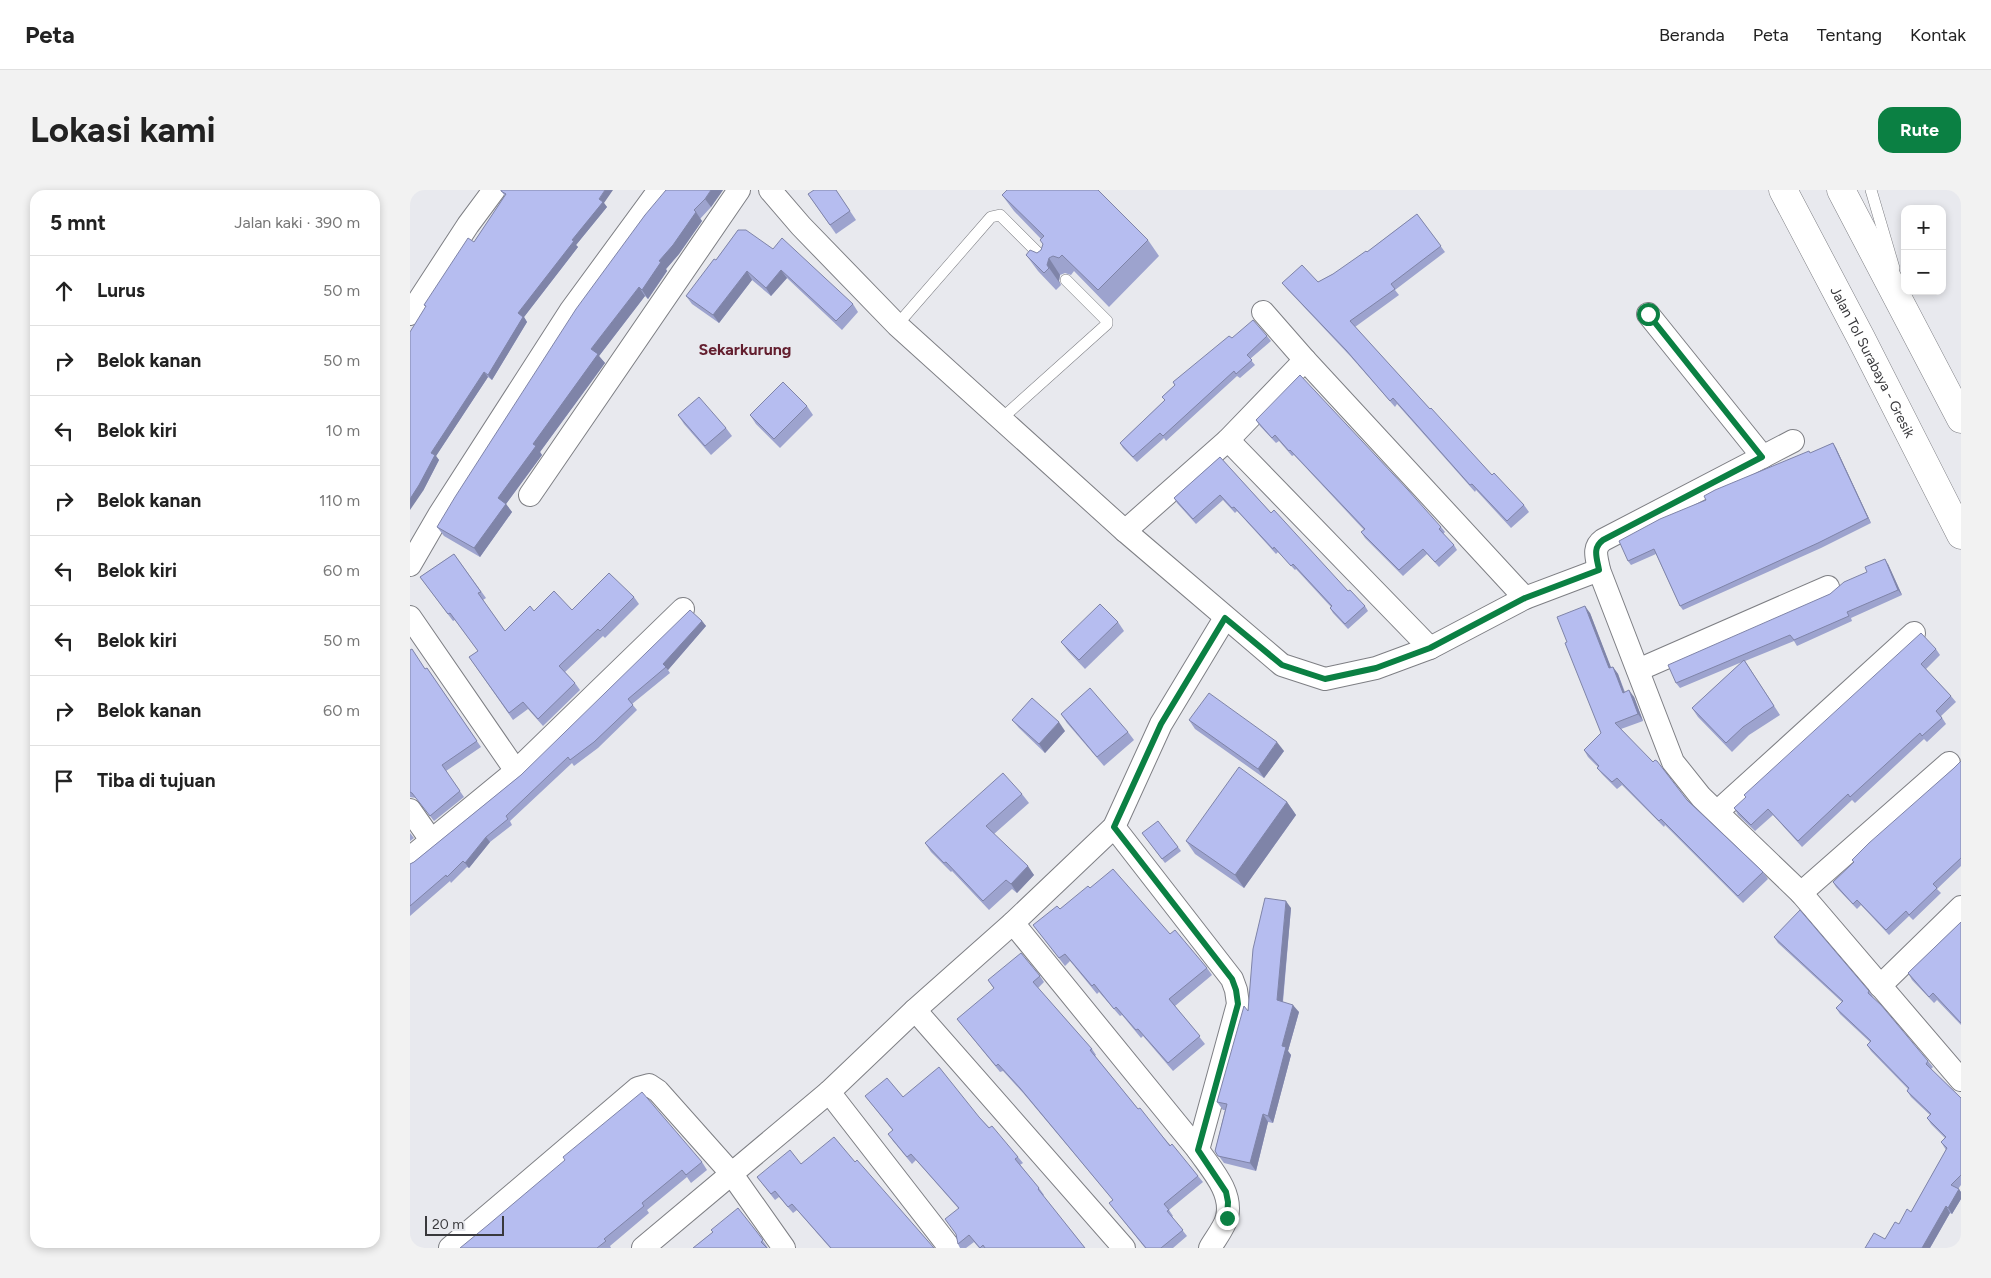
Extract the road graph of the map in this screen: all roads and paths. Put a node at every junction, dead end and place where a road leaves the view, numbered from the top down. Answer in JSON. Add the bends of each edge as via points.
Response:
{"nodes":[{"id":1,"x":494,"y":190,"type":"edge"},
{"id":2,"x":659,"y":190,"type":"edge"},
{"id":3,"x":739,"y":190,"type":"edge"},
{"id":4,"x":770,"y":190,"type":"edge"},
{"id":5,"x":1783,"y":190,"type":"edge"},
{"id":6,"x":1841,"y":190,"type":"edge"},
{"id":7,"x":1871,"y":190,"type":"edge"},
{"id":8,"x":1047,"y":262,"type":"edge"},
{"id":9,"x":1066,"y":280,"type":"edge"},
{"id":10,"x":1263,"y":312,"type":"dead end"},
{"id":11,"x":410,"y":314,"type":"edge"},
{"id":12,"x":1648,"y":314,"type":"dead end"},
{"id":13,"x":1908,"y":316,"type":"junction"},
{"id":14,"x":897,"y":326,"type":"junction"},
{"id":15,"x":1305,"y":360,"type":"junction"},
{"id":16,"x":1961,"y":419,"type":"edge"},
{"id":17,"x":1000,"y":420,"type":"junction"},
{"id":18,"x":1228,"y":440,"type":"junction"},
{"id":19,"x":1793,"y":441,"type":"dead end"},
{"id":20,"x":1762,"y":457,"type":"junction"},
{"id":21,"x":530,"y":495,"type":"dead end"},
{"id":22,"x":1125,"y":531,"type":"junction"},
{"id":23,"x":1961,"y":535,"type":"edge"},
{"id":24,"x":410,"y":565,"type":"edge"},
{"id":25,"x":1599,"y":570,"type":"junction"},
{"id":26,"x":1828,"y":587,"type":"dead end"},
{"id":27,"x":1525,"y":598,"type":"junction"},
{"id":28,"x":683,"y":609,"type":"dead end"},
{"id":29,"x":410,"y":617,"type":"edge"},
{"id":30,"x":1225,"y":618,"type":"junction"},
{"id":31,"x":1914,"y":633,"type":"dead end"},
{"id":32,"x":1430,"y":648,"type":"junction"},
{"id":33,"x":1638,"y":670,"type":"junction"},
{"id":34,"x":1949,"y":763,"type":"dead end"},
{"id":35,"x":516,"y":771,"type":"junction"},
{"id":36,"x":410,"y":810,"type":"edge"},
{"id":37,"x":1717,"y":812,"type":"junction"},
{"id":38,"x":1114,"y":827,"type":"junction"},
{"id":39,"x":431,"y":840,"type":"junction"},
{"id":40,"x":410,"y":858,"type":"edge"},
{"id":41,"x":1801,"y":894,"type":"junction"},
{"id":42,"x":1961,"y":907,"type":"edge"},
{"id":43,"x":1013,"y":923,"type":"junction"},
{"id":44,"x":1880,"y":986,"type":"junction"},
{"id":45,"x":915,"y":1010,"type":"junction"},
{"id":46,"x":1960,"y":1077,"type":"edge"},
{"id":47,"x":829,"y":1092,"type":"junction"},
{"id":48,"x":1198,"y":1150,"type":"junction"},
{"id":49,"x":731,"y":1173,"type":"junction"},
{"id":50,"x":450,"y":1248,"type":"edge"},
{"id":51,"x":643,"y":1248,"type":"edge"},
{"id":52,"x":784,"y":1248,"type":"edge"},
{"id":53,"x":950,"y":1248,"type":"edge"},
{"id":54,"x":1124,"y":1248,"type":"edge"},
{"id":55,"x":1210,"y":1248,"type":"edge"}],
"edges":[{"from":1,"to":11,"type":"street"},
{"from":2,"to":24,"type":"street","via":[[571,310]]},
{"from":3,"to":21,"type":"street"},
{"from":4,"to":14,"type":"street"},
{"from":5,"to":23,"type":"highway","name":"Jalan Tol Surabaya - Gresik"},
{"from":6,"to":13,"type":"highway"},
{"from":7,"to":13,"type":"lane"},
{"from":8,"to":14,"type":"lane","via":[[1000,215],[991,217]]},
{"from":9,"to":17,"type":"lane","via":[[1107,324]]},
{"from":10,"to":15,"type":"street"},
{"from":12,"to":20,"type":"street"},
{"from":13,"to":16,"type":"highway"},
{"from":14,"to":17,"type":"street"},
{"from":15,"to":18,"type":"street"},
{"from":15,"to":27,"type":"street"},
{"from":17,"to":22,"type":"street"},
{"from":18,"to":22,"type":"street"},
{"from":18,"to":32,"type":"street"},
{"from":19,"to":20,"type":"street"},
{"from":20,"to":25,"type":"street","via":[[1597,544]]},
{"from":22,"to":30,"type":"street"},
{"from":25,"to":27,"type":"street"},
{"from":25,"to":33,"type":"street"},
{"from":26,"to":33,"type":"street"},
{"from":27,"to":32,"type":"street"},
{"from":28,"to":35,"type":"street"},
{"from":29,"to":35,"type":"street"},
{"from":30,"to":32,"type":"street","via":[[1282,665],[1325,679],[1376,668]]},
{"from":30,"to":38,"type":"street","via":[[1161,724]]},
{"from":31,"to":37,"type":"street"},
{"from":33,"to":37,"type":"street","via":[[1673,762]]},
{"from":34,"to":41,"type":"street"},
{"from":35,"to":39,"type":"street"},
{"from":36,"to":39,"type":"street"},
{"from":37,"to":41,"type":"street"},
{"from":38,"to":43,"type":"street"},
{"from":38,"to":48,"type":"street","via":[[1232,979],[1236,990],[1238,1004]]},
{"from":39,"to":40,"type":"street"},
{"from":41,"to":44,"type":"street"},
{"from":42,"to":44,"type":"street"},
{"from":43,"to":45,"type":"street"},
{"from":43,"to":48,"type":"street"},
{"from":44,"to":46,"type":"street"},
{"from":45,"to":47,"type":"street"},
{"from":45,"to":54,"type":"street"},
{"from":47,"to":49,"type":"street"},
{"from":47,"to":53,"type":"street"},
{"from":48,"to":55,"type":"street","via":[[1226,1192],[1228,1202],[1227,1218]]},
{"from":49,"to":50,"type":"street","via":[[649,1085],[638,1088]]},
{"from":49,"to":51,"type":"street"},
{"from":49,"to":52,"type":"street"}]}
